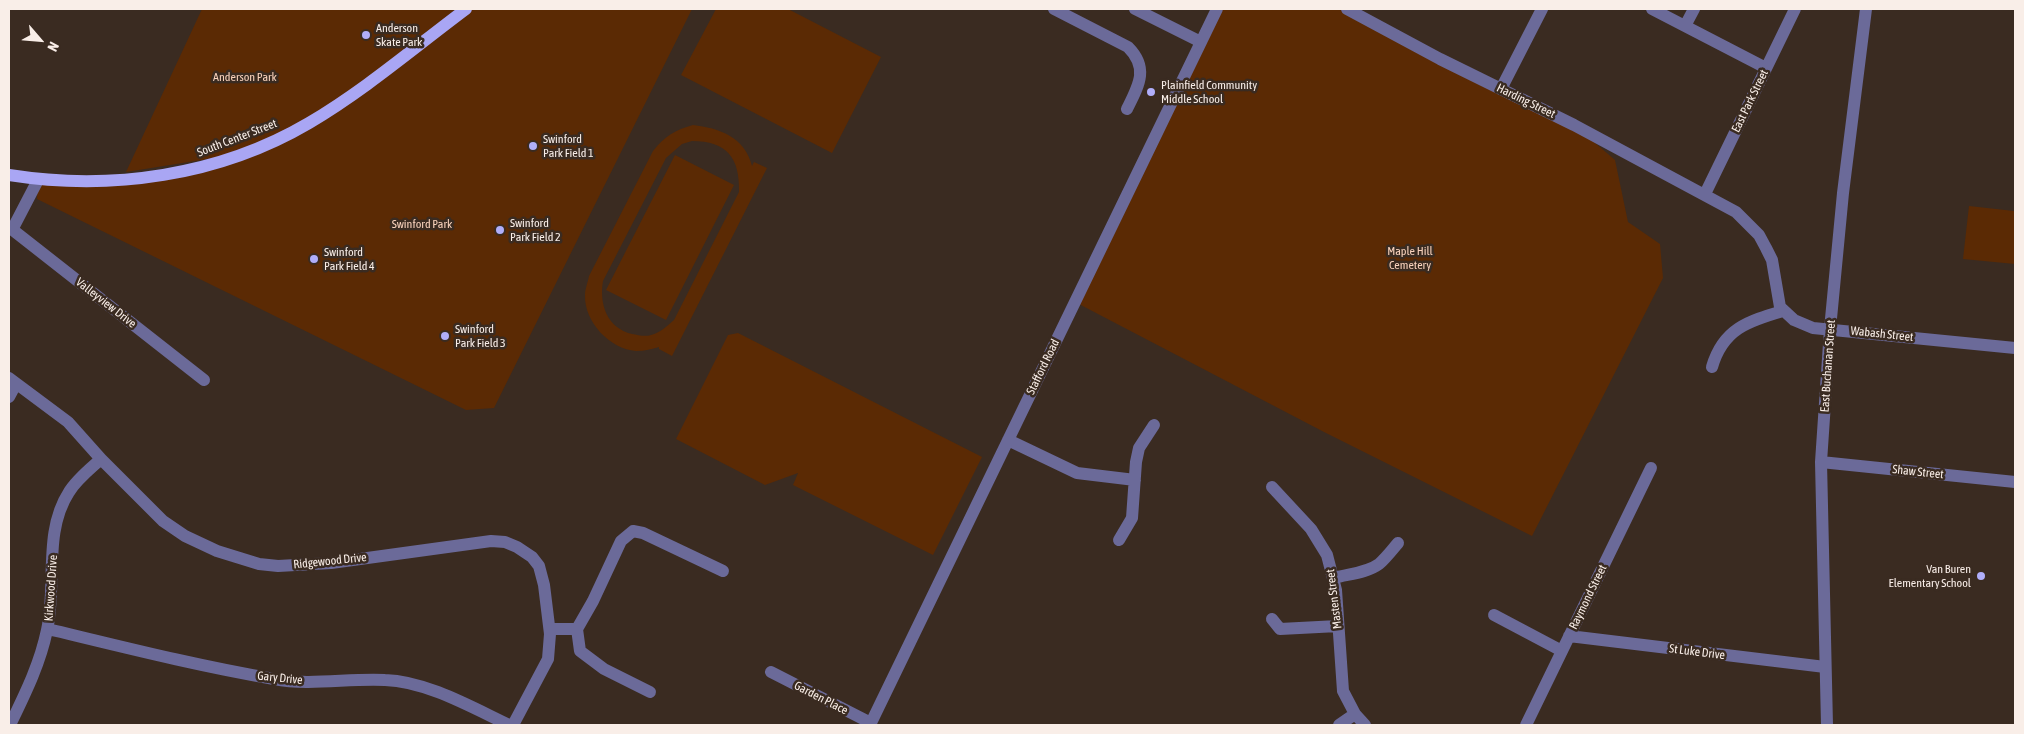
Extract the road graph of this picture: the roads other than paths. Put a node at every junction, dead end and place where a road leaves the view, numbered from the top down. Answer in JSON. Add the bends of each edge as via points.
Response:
{"nodes":[{"id":1,"x":466,"y":9,"type":"edge"},
{"id":2,"x":1054,"y":9,"type":"edge"},
{"id":3,"x":1135,"y":9,"type":"edge"},
{"id":4,"x":1217,"y":9,"type":"edge"},
{"id":5,"x":1347,"y":9,"type":"edge"},
{"id":6,"x":1542,"y":9,"type":"edge"},
{"id":7,"x":1652,"y":9,"type":"edge"},
{"id":8,"x":1694,"y":9,"type":"edge"},
{"id":9,"x":1795,"y":9,"type":"edge"},
{"id":10,"x":1866,"y":9,"type":"edge"},
{"id":11,"x":1685,"y":26,"type":"junction"},
{"id":12,"x":1201,"y":42,"type":"junction"},
{"id":13,"x":1766,"y":68,"type":"junction"},
{"id":14,"x":1501,"y":90,"type":"junction"},
{"id":15,"x":1127,"y":109,"type":"dead end"},
{"id":16,"x":9,"y":175,"type":"edge"},
{"id":17,"x":38,"y":180,"type":"junction"},
{"id":18,"x":1705,"y":194,"type":"junction"},
{"id":19,"x":10,"y":228,"type":"edge"},
{"id":20,"x":1783,"y":311,"type":"junction"},
{"id":21,"x":1830,"y":329,"type":"junction"},
{"id":22,"x":2015,"y":348,"type":"edge"},
{"id":23,"x":1712,"y":367,"type":"dead end"},
{"id":24,"x":204,"y":380,"type":"dead end"},
{"id":25,"x":13,"y":381,"type":"edge"},
{"id":26,"x":9,"y":397,"type":"edge"},
{"id":27,"x":1154,"y":425,"type":"dead end"},
{"id":28,"x":1008,"y":440,"type":"junction"},
{"id":29,"x":101,"y":459,"type":"junction"},
{"id":30,"x":1821,"y":462,"type":"junction"},
{"id":31,"x":1651,"y":468,"type":"dead end"},
{"id":32,"x":1135,"y":480,"type":"junction"},
{"id":33,"x":2015,"y":482,"type":"edge"},
{"id":34,"x":1272,"y":487,"type":"dead end"},
{"id":35,"x":1119,"y":540,"type":"dead end"},
{"id":36,"x":1398,"y":543,"type":"dead end"},
{"id":37,"x":723,"y":571,"type":"dead end"},
{"id":38,"x":1334,"y":578,"type":"junction"},
{"id":39,"x":1494,"y":615,"type":"dead end"},
{"id":40,"x":1272,"y":619,"type":"dead end"},
{"id":41,"x":1338,"y":626,"type":"junction"},
{"id":42,"x":48,"y":629,"type":"junction"},
{"id":43,"x":550,"y":629,"type":"junction"},
{"id":44,"x":578,"y":629,"type":"junction"},
{"id":45,"x":1569,"y":636,"type":"junction"},
{"id":46,"x":1562,"y":650,"type":"junction"},
{"id":47,"x":1825,"y":667,"type":"junction"},
{"id":48,"x":771,"y":672,"type":"dead end"},
{"id":49,"x":650,"y":692,"type":"dead end"},
{"id":50,"x":1355,"y":714,"type":"junction"},
{"id":51,"x":870,"y":724,"type":"edge"},
{"id":52,"x":10,"y":725,"type":"edge"},
{"id":53,"x":509,"y":725,"type":"edge"},
{"id":54,"x":513,"y":725,"type":"edge"},
{"id":55,"x":1339,"y":725,"type":"edge"},
{"id":56,"x":1365,"y":725,"type":"edge"},
{"id":57,"x":1526,"y":725,"type":"edge"},
{"id":58,"x":1827,"y":725,"type":"edge"}],
"edges":[{"from":1,"to":17,"type":"main road","name":"South Center Street","via":[[350,97],[310,123],[270,143],[200,167],[159,176],[85,182]]},
{"from":2,"to":15,"type":"street","via":[[1128,46],[1138,56],[1142,71]]},
{"from":3,"to":12,"type":"street"},
{"from":4,"to":12,"type":"street","name":"Stafford Road"},
{"from":5,"to":14,"type":"street","name":"Harding Street"},
{"from":6,"to":14,"type":"street"},
{"from":7,"to":11,"type":"street"},
{"from":8,"to":11,"type":"street"},
{"from":9,"to":13,"type":"street","name":"East Park Street"},
{"from":10,"to":21,"type":"street","name":"East Buchanan Street"},
{"from":11,"to":13,"type":"street"},
{"from":12,"to":28,"type":"street","name":"Stafford Road"},
{"from":13,"to":18,"type":"street","name":"East Park Street"},
{"from":14,"to":18,"type":"street","name":"Harding Street"},
{"from":16,"to":17,"type":"main road","name":"South Center Street"},
{"from":17,"to":19,"type":"street"},
{"from":18,"to":20,"type":"street","via":[[1736,212],[1759,235],[1772,260]]},
{"from":19,"to":24,"type":"street","name":"Valleyview Drive"},
{"from":20,"to":21,"type":"street","name":"Wabash Street","via":[[1804,325]]},
{"from":20,"to":23,"type":"street","via":[[1752,320],[1734,331],[1720,348]]},
{"from":21,"to":22,"type":"street","name":"Wabash Street"},
{"from":21,"to":30,"type":"street","name":"East Buchanan Street"},
{"from":25,"to":26,"type":"street"},
{"from":25,"to":29,"type":"street","name":"Ridgewood Drive","via":[[68,422]]},
{"from":27,"to":32,"type":"street","via":[[1139,448]]},
{"from":28,"to":32,"type":"street","via":[[1077,473]]},
{"from":28,"to":51,"type":"street","name":"Stafford Road"},
{"from":29,"to":42,"type":"street","name":"Kirkwood Drive","via":[[70,491],[56,520]]},
{"from":29,"to":43,"type":"street","name":"Ridgewood Drive","via":[[157,515],[185,536],[217,551],[258,564],[331,563],[491,540],[505,542],[524,551],[539,566]]},
{"from":30,"to":33,"type":"street","name":"Shaw Street"},
{"from":30,"to":47,"type":"street","name":"East Buchanan Street"},
{"from":31,"to":45,"type":"street","name":"Raymond Street"},
{"from":32,"to":35,"type":"street","via":[[1132,518]]},
{"from":34,"to":38,"type":"street","name":"Masten Street","via":[[1319,540]]},
{"from":36,"to":38,"type":"street","via":[[1374,567]]},
{"from":37,"to":44,"type":"street","via":[[633,531],[620,540]]},
{"from":38,"to":41,"type":"street","name":"Masten Street"},
{"from":39,"to":46,"type":"street"},
{"from":40,"to":41,"type":"street","via":[[1280,629]]},
{"from":41,"to":50,"type":"street","name":"Masten Street","via":[[1343,691]]},
{"from":42,"to":52,"type":"street","name":"Kirkwood Drive","via":[[30,686]]},
{"from":42,"to":53,"type":"street","name":"Gary Drive","via":[[276,680],[402,682],[445,696]]},
{"from":43,"to":44,"type":"street"},
{"from":43,"to":54,"type":"street","name":"Ridgewood Drive","via":[[548,658]]},
{"from":44,"to":49,"type":"street","via":[[580,651],[604,669]]},
{"from":45,"to":46,"type":"street","name":"Raymond Street"},
{"from":45,"to":47,"type":"street","name":"St Luke Drive"},
{"from":46,"to":57,"type":"street","name":"Raymond Street"},
{"from":47,"to":58,"type":"street","name":"East Buchanan Street"},
{"from":48,"to":51,"type":"street","name":"Garden Place"},
{"from":50,"to":55,"type":"street"},
{"from":50,"to":56,"type":"street","name":"Masten Street"}]}
